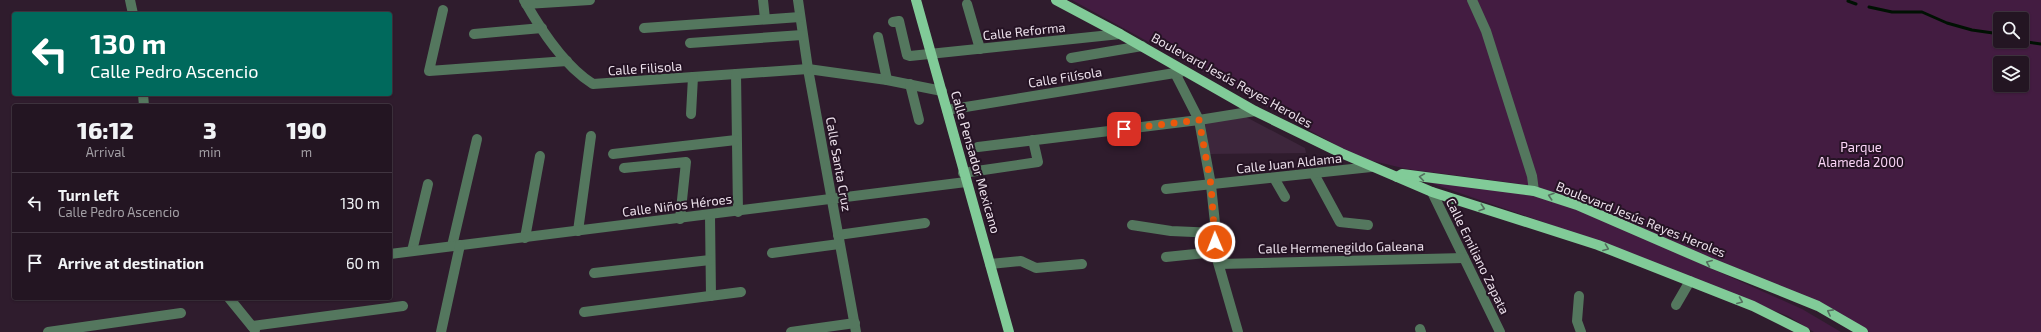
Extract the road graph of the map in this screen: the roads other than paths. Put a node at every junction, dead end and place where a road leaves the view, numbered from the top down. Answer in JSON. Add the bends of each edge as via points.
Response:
{"nodes":[{"id":1,"x":130,"y":0,"type":"edge"},
{"id":2,"x":590,"y":0,"type":"edge"},
{"id":3,"x":763,"y":0,"type":"edge"},
{"id":4,"x":798,"y":0,"type":"edge"},
{"id":5,"x":916,"y":0,"type":"edge"},
{"id":6,"x":1056,"y":0,"type":"edge"},
{"id":7,"x":1472,"y":0,"type":"edge"},
{"id":8,"x":525,"y":2,"type":"edge"},
{"id":9,"x":967,"y":4,"type":"dead end"},
{"id":10,"x":443,"y":10,"type":"dead end"},
{"id":11,"x":133,"y":12,"type":"edge"},
{"id":12,"x":800,"y":17,"type":"junction"},
{"id":13,"x":765,"y":19,"type":"junction"},
{"id":14,"x":896,"y":22,"type":"dead end"},
{"id":15,"x":542,"y":28,"type":"junction"},
{"id":16,"x":644,"y":28,"type":"dead end"},
{"id":17,"x":474,"y":34,"type":"dead end"},
{"id":18,"x":1120,"y":34,"type":"junction"},
{"id":19,"x":802,"y":35,"type":"junction"},
{"id":20,"x":878,"y":37,"type":"dead end"},
{"id":21,"x":690,"y":43,"type":"dead end"},
{"id":22,"x":1142,"y":46,"type":"junction"},
{"id":23,"x":980,"y":49,"type":"junction"},
{"id":24,"x":931,"y":53,"type":"junction"},
{"id":25,"x":1071,"y":58,"type":"dead end"},
{"id":26,"x":567,"y":61,"type":"junction"},
{"id":27,"x":808,"y":69,"type":"junction"},
{"id":28,"x":1187,"y":71,"type":"junction"},
{"id":29,"x":1175,"y":73,"type":"junction"},
{"id":30,"x":736,"y":74,"type":"junction"},
{"id":31,"x":693,"y":77,"type":"junction"},
{"id":32,"x":887,"y":80,"type":"junction"},
{"id":33,"x":910,"y":84,"type":"junction"},
{"id":34,"x":942,"y":91,"type":"junction"},
{"id":35,"x":947,"y":110,"type":"junction"},
{"id":36,"x":1255,"y":111,"type":"junction"},
{"id":37,"x":691,"y":114,"type":"dead end"},
{"id":38,"x":919,"y":120,"type":"dead end"},
{"id":39,"x":1199,"y":120,"type":"junction"},
{"id":40,"x":591,"y":136,"type":"dead end"},
{"id":41,"x":477,"y":139,"type":"dead end"},
{"id":42,"x":736,"y":140,"type":"junction"},
{"id":43,"x":1033,"y":140,"type":"junction"},
{"id":44,"x":978,"y":147,"type":"dead end"},
{"id":45,"x":613,"y":154,"type":"dead end"},
{"id":46,"x":540,"y":156,"type":"dead end"},
{"id":47,"x":1371,"y":167,"type":"junction"},
{"id":48,"x":624,"y":168,"type":"dead end"},
{"id":49,"x":1314,"y":174,"type":"junction"},
{"id":50,"x":965,"y":177,"type":"junction"},
{"id":51,"x":1397,"y":177,"type":"junction"},
{"id":52,"x":1274,"y":178,"type":"junction"},
{"id":53,"x":428,"y":184,"type":"dead end"},
{"id":54,"x":1211,"y":185,"type":"junction"},
{"id":55,"x":1166,"y":189,"type":"dead end"},
{"id":56,"x":1534,"y":191,"type":"junction"},
{"id":57,"x":1432,"y":192,"type":"junction"},
{"id":58,"x":1284,"y":197,"type":"dead end"},
{"id":59,"x":831,"y":198,"type":"junction"},
{"id":60,"x":738,"y":212,"type":"junction"},
{"id":61,"x":710,"y":216,"type":"junction"},
{"id":62,"x":680,"y":219,"type":"junction"},
{"id":63,"x":925,"y":223,"type":"dead end"},
{"id":64,"x":1132,"y":225,"type":"dead end"},
{"id":65,"x":1368,"y":225,"type":"dead end"},
{"id":66,"x":578,"y":231,"type":"junction"},
{"id":67,"x":1216,"y":233,"type":"junction"},
{"id":68,"x":525,"y":238,"type":"junction"},
{"id":69,"x":838,"y":239,"type":"junction"},
{"id":70,"x":456,"y":246,"type":"junction"},
{"id":71,"x":412,"y":251,"type":"junction"},
{"id":72,"x":1215,"y":252,"type":"junction"},
{"id":73,"x":772,"y":253,"type":"dead end"},
{"id":74,"x":392,"y":254,"type":"edge"},
{"id":75,"x":1166,"y":256,"type":"dead end"},
{"id":76,"x":1464,"y":258,"type":"junction"},
{"id":77,"x":710,"y":260,"type":"junction"},
{"id":78,"x":990,"y":264,"type":"junction"},
{"id":79,"x":1082,"y":264,"type":"dead end"},
{"id":80,"x":1219,"y":264,"type":"junction"},
{"id":81,"x":594,"y":273,"type":"dead end"},
{"id":82,"x":1690,"y":280,"type":"junction"},
{"id":83,"x":741,"y":292,"type":"dead end"},
{"id":84,"x":711,"y":296,"type":"junction"},
{"id":85,"x":1579,"y":296,"type":"dead end"},
{"id":86,"x":231,"y":300,"type":"edge"},
{"id":87,"x":1676,"y":304,"type":"dead end"},
{"id":88,"x":403,"y":306,"type":"dead end"},
{"id":89,"x":584,"y":312,"type":"dead end"},
{"id":90,"x":181,"y":313,"type":"dead end"},
{"id":91,"x":855,"y":327,"type":"edge"},
{"id":92,"x":254,"y":329,"type":"edge"},
{"id":93,"x":48,"y":332,"type":"edge"},
{"id":94,"x":441,"y":332,"type":"edge"},
{"id":95,"x":791,"y":332,"type":"edge"},
{"id":96,"x":1009,"y":332,"type":"edge"},
{"id":97,"x":1238,"y":332,"type":"edge"},
{"id":98,"x":1500,"y":332,"type":"edge"},
{"id":99,"x":1581,"y":332,"type":"edge"},
{"id":100,"x":1805,"y":332,"type":"edge"},
{"id":101,"x":1863,"y":332,"type":"edge"}],
"edges":[{"from":1,"to":11,"type":"street"},
{"from":2,"to":8,"type":"street"},
{"from":3,"to":13,"type":"street"},
{"from":4,"to":12,"type":"street","name":"Calle Santa Cruz"},
{"from":5,"to":24,"type":"main road","name":"Calle Pensador Mexicano"},
{"from":6,"to":18,"type":"main road","name":"Boulevard Jesús Reyes Heroles"},
{"from":7,"to":56,"type":"street","via":[[1486,31],[1532,176]]},
{"from":8,"to":15,"type":"street","name":"Calle Filisola"},
{"from":9,"to":23,"type":"street"},
{"from":10,"to":26,"type":"street","via":[[429,71]]},
{"from":12,"to":13,"type":"street"},
{"from":12,"to":19,"type":"street","name":"Calle Santa Cruz"},
{"from":13,"to":16,"type":"street"},
{"from":14,"to":24,"type":"street","name":"Calle Reforma","via":[[908,55]]},
{"from":15,"to":17,"type":"street"},
{"from":15,"to":26,"type":"street","name":"Calle Filisola"},
{"from":18,"to":22,"type":"main road","name":"Boulevard Jesús Reyes Heroles"},
{"from":18,"to":23,"type":"street","name":"Calle Reforma"},
{"from":19,"to":21,"type":"street"},
{"from":19,"to":27,"type":"street","name":"Calle Santa Cruz"},
{"from":20,"to":32,"type":"street"},
{"from":22,"to":25,"type":"street"},
{"from":22,"to":28,"type":"main road","name":"Boulevard Jesús Reyes Heroles"},
{"from":23,"to":24,"type":"street","name":"Calle Reforma"},
{"from":24,"to":34,"type":"main road","name":"Calle Pensador Mexicano"},
{"from":26,"to":31,"type":"street","name":"Calle Filisola","via":[[583,79],[593,84]]},
{"from":27,"to":30,"type":"street","name":"Calle Filisola"},
{"from":27,"to":32,"type":"street","name":"Calle Filisola"},
{"from":27,"to":59,"type":"street","name":"Calle Santa Cruz"},
{"from":28,"to":29,"type":"street","name":"Calle Filísola"},
{"from":28,"to":36,"type":"main road","name":"Boulevard Jesús Reyes Heroles"},
{"from":29,"to":35,"type":"street","name":"Calle Filísola"},
{"from":29,"to":39,"type":"street"},
{"from":30,"to":31,"type":"street","name":"Calle Filisola"},
{"from":30,"to":42,"type":"street"},
{"from":31,"to":37,"type":"street"},
{"from":32,"to":33,"type":"street","name":"Calle Filisola"},
{"from":33,"to":34,"type":"street","name":"Calle Filisola"},
{"from":33,"to":38,"type":"street"},
{"from":34,"to":35,"type":"main road","name":"Calle Pensador Mexicano"},
{"from":35,"to":50,"type":"main road","name":"Calle Pensador Mexicano"},
{"from":36,"to":39,"type":"street"},
{"from":36,"to":47,"type":"main road","name":"Boulevard Jesús Reyes Heroles"},
{"from":39,"to":43,"type":"street"},
{"from":39,"to":54,"type":"street"},
{"from":40,"to":66,"type":"street"},
{"from":41,"to":70,"type":"street"},
{"from":42,"to":45,"type":"street"},
{"from":42,"to":60,"type":"street"},
{"from":43,"to":44,"type":"street"},
{"from":43,"to":50,"type":"street","name":"Calle Niños Héroes","via":[[1038,162]]},
{"from":46,"to":68,"type":"street"},
{"from":47,"to":49,"type":"street","name":"Calle Juan Aldama"},
{"from":47,"to":51,"type":"main road","name":"Boulevard Jesús Reyes Heroles"},
{"from":48,"to":62,"type":"street","via":[[686,162]]},
{"from":49,"to":52,"type":"street","name":"Calle Juan Aldama"},
{"from":49,"to":65,"type":"street","via":[[1340,222]]},
{"from":50,"to":59,"type":"street","name":"Calle Niños Héroes"},
{"from":50,"to":78,"type":"main road","name":"Calle Pensador Mexicano"},
{"from":56,"to":51,"type":"main road","name":"Boulevard Jesús Reyes Heroles","one_way":true,"via":[[1402,174]]},
{"from":51,"to":57,"type":"main road","name":"Boulevard Jesús Reyes Heroles"},
{"from":52,"to":54,"type":"street","name":"Calle Juan Aldama"},
{"from":52,"to":58,"type":"street"},
{"from":53,"to":71,"type":"street"},
{"from":54,"to":55,"type":"street","name":"Calle Juan Aldama"},
{"from":54,"to":67,"type":"street"},
{"from":101,"to":56,"type":"main road","name":"Boulevard Jesús Reyes Heroles","one_way":true,"via":[[1829,311],[1798,297],[1696,257],[1586,209]]},
{"from":57,"to":76,"type":"street","name":"Calle Emiliano Zapata"},
{"from":57,"to":82,"type":"main road","name":"Boulevard Jesús Reyes Heroles","one_way":true,"via":[[1598,245]]},
{"from":59,"to":60,"type":"street","name":"Calle Niños Héroes"},
{"from":59,"to":69,"type":"street","name":"Calle Santa Cruz"},
{"from":60,"to":61,"type":"street","name":"Calle Niños Héroes"},
{"from":61,"to":62,"type":"street","name":"Calle Niños Héroes"},
{"from":61,"to":77,"type":"street"},
{"from":62,"to":66,"type":"street","name":"Calle Niños Héroes"},
{"from":63,"to":69,"type":"street"},
{"from":64,"to":67,"type":"street","via":[[1171,231]]},
{"from":66,"to":68,"type":"street","name":"Calle Niños Héroes"},
{"from":67,"to":72,"type":"street"},
{"from":68,"to":70,"type":"street","name":"Calle Niños Héroes"},
{"from":69,"to":73,"type":"street"},
{"from":69,"to":91,"type":"street","name":"Calle Santa Cruz"},
{"from":70,"to":71,"type":"street","name":"Calle Niños Héroes"},
{"from":70,"to":94,"type":"street"},
{"from":71,"to":74,"type":"street","name":"Calle Niños Héroes"},
{"from":72,"to":75,"type":"street"},
{"from":72,"to":80,"type":"street"},
{"from":76,"to":80,"type":"street","name":"Calle Hermenegildo Galeana"},
{"from":76,"to":98,"type":"street","name":"Calle Emiliano Zapata"},
{"from":77,"to":81,"type":"street"},
{"from":77,"to":84,"type":"street"},
{"from":78,"to":79,"type":"street","via":[[1021,261],[1036,268]]},
{"from":78,"to":96,"type":"main road","name":"Calle Pensador Mexicano"},
{"from":80,"to":97,"type":"street"},
{"from":82,"to":87,"type":"street"},
{"from":82,"to":100,"type":"main road","name":"Boulevard Jesús Reyes Heroles","one_way":true,"via":[[1753,306]]},
{"from":83,"to":84,"type":"street"},
{"from":84,"to":89,"type":"street"},
{"from":85,"to":99,"type":"street","via":[[1577,314]]},
{"from":86,"to":92,"type":"street"},
{"from":88,"to":92,"type":"street"},
{"from":90,"to":93,"type":"street"},
{"from":91,"to":95,"type":"street"}]}
